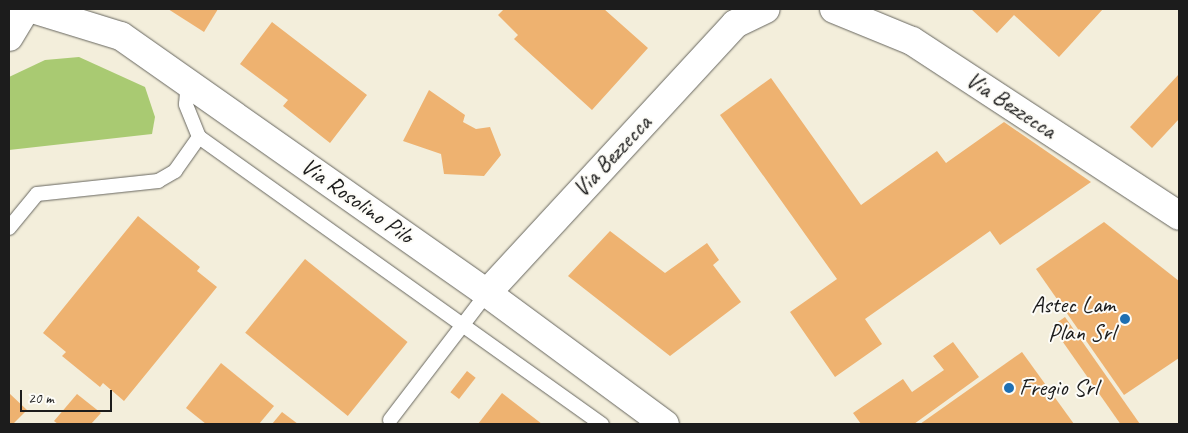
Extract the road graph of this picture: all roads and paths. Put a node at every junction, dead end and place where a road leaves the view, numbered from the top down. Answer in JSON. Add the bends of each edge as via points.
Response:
{"nodes":[{"id":1,"x":26,"y":9,"type":"edge"},
{"id":2,"x":33,"y":9,"type":"edge"},
{"id":3,"x":766,"y":9,"type":"edge"},
{"id":4,"x":834,"y":9,"type":"edge"},
{"id":5,"x":9,"y":37,"type":"edge"},
{"id":6,"x":188,"y":80,"type":"junction"},
{"id":7,"x":199,"y":136,"type":"junction"},
{"id":8,"x":1179,"y":216,"type":"edge"},
{"id":9,"x":9,"y":228,"type":"edge"},
{"id":10,"x":487,"y":293,"type":"junction"},
{"id":11,"x":464,"y":325,"type":"junction"},
{"id":12,"x":390,"y":420,"type":"dead end"},
{"id":13,"x":602,"y":424,"type":"edge"},
{"id":14,"x":663,"y":424,"type":"edge"}],
"edges":[{"from":1,"to":5,"type":"street"},
{"from":2,"to":6,"type":"street","name":"Via Rosolino Pilo","via":[[121,36]]},
{"from":3,"to":10,"type":"street","name":"Via Bezzecca","via":[[735,24]]},
{"from":4,"to":8,"type":"street","name":"Via Bezzecca","via":[[912,41]]},
{"from":6,"to":7,"type":"lane","via":[[186,104]]},
{"from":6,"to":10,"type":"street","name":"Via Rosolino Pilo"},
{"from":7,"to":9,"type":"lane","via":[[175,171],[158,181],[37,194]]},
{"from":7,"to":11,"type":"lane"},
{"from":10,"to":11,"type":"lane"},
{"from":10,"to":14,"type":"street","name":"Via Rosolino Pilo"},
{"from":11,"to":12,"type":"lane"},
{"from":11,"to":13,"type":"lane"}]}
